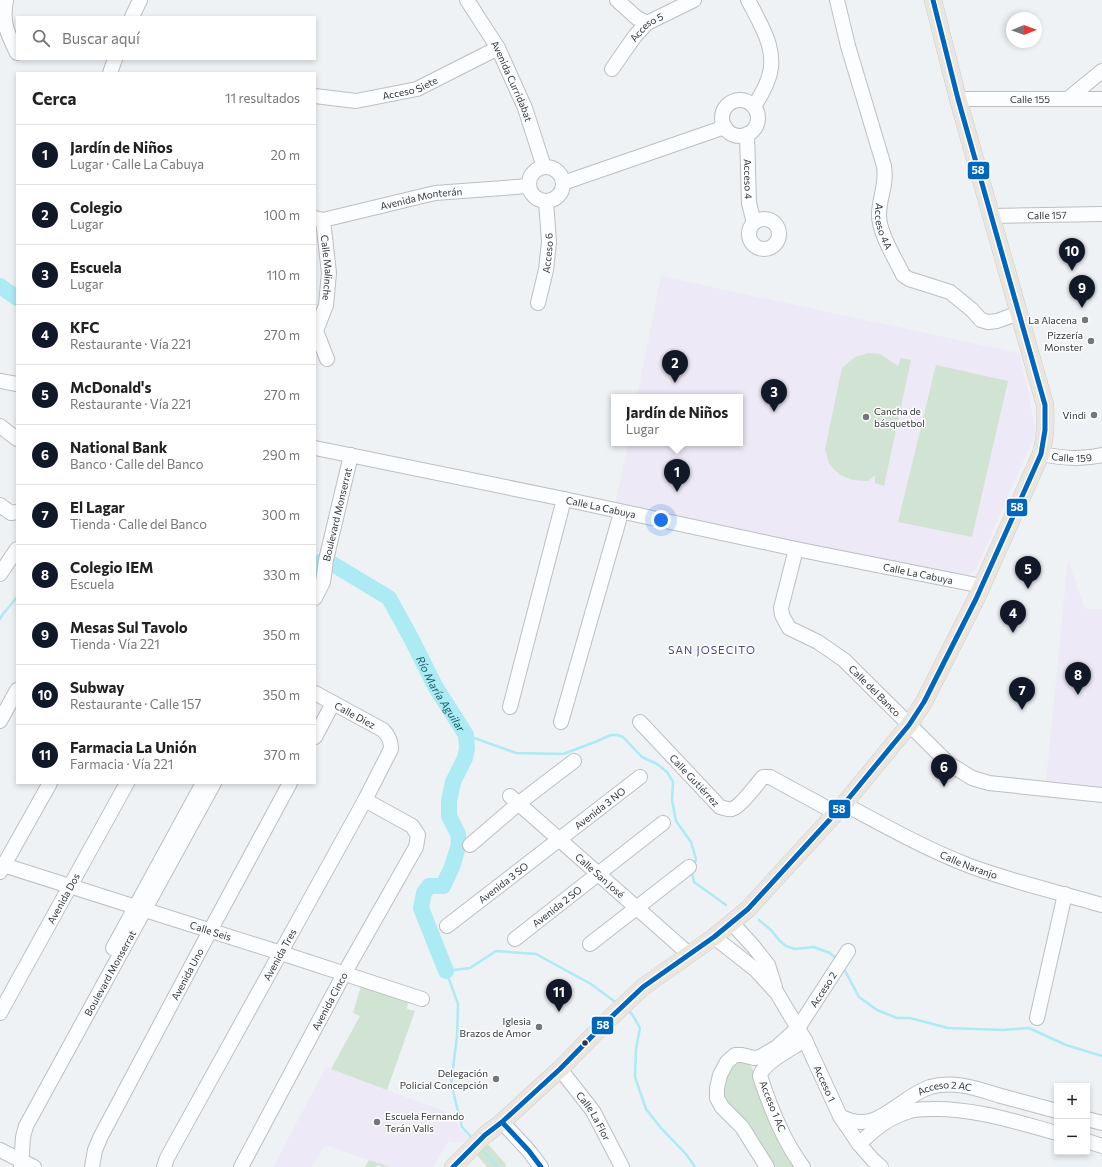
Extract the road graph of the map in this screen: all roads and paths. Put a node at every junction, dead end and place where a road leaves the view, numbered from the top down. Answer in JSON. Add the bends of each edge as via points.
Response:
{"nodes":[{"id":1,"x":6,"y":0,"type":"edge"},
{"id":2,"x":140,"y":0,"type":"edge"},
{"id":3,"x":467,"y":0,"type":"edge"},
{"id":4,"x":617,"y":0,"type":"edge"},
{"id":5,"x":694,"y":0,"type":"edge"},
{"id":6,"x":748,"y":0,"type":"edge"},
{"id":7,"x":837,"y":0,"type":"edge"},
{"id":8,"x":933,"y":0,"type":"edge"},
{"id":9,"x":132,"y":16,"type":"edge"},
{"id":10,"x":647,"y":23,"type":"junction"},
{"id":11,"x":498,"y":48,"type":"junction"},
{"id":12,"x":16,"y":51,"type":"edge"},
{"id":13,"x":115,"y":60,"type":"edge"},
{"id":14,"x":612,"y":69,"type":"dead end"},
{"id":15,"x":1102,"y":71,"type":"edge"},
{"id":16,"x":110,"y":72,"type":"edge"},
{"id":17,"x":316,"y":96,"type":"edge"},
{"id":18,"x":1069,"y":98,"type":"junction"},
{"id":19,"x":958,"y":99,"type":"junction"},
{"id":20,"x":1102,"y":99,"type":"edge"},
{"id":21,"x":754,"y":107,"type":"junction"},
{"id":22,"x":725,"y":128,"type":"junction"},
{"id":23,"x":747,"y":134,"type":"junction"},
{"id":24,"x":544,"y":168,"type":"junction"},
{"id":25,"x":563,"y":184,"type":"junction"},
{"id":26,"x":529,"y":186,"type":"junction"},
{"id":27,"x":546,"y":201,"type":"junction"},
{"id":28,"x":1102,"y":214,"type":"edge"},
{"id":29,"x":992,"y":216,"type":"junction"},
{"id":30,"x":319,"y":219,"type":"edge"},
{"id":31,"x":754,"y":223,"type":"dead end"},
{"id":32,"x":538,"y":303,"type":"dead end"},
{"id":33,"x":1019,"y":313,"type":"junction"},
{"id":34,"x":316,"y":329,"type":"edge"},
{"id":35,"x":316,"y":333,"type":"edge"},
{"id":36,"x":327,"y":359,"type":"dead end"},
{"id":37,"x":0,"y":381,"type":"edge"},
{"id":38,"x":16,"y":384,"type":"edge"},
{"id":39,"x":0,"y":426,"type":"edge"},
{"id":40,"x":16,"y":438,"type":"edge"},
{"id":41,"x":316,"y":448,"type":"edge"},
{"id":42,"x":1041,"y":454,"type":"junction"},
{"id":43,"x":351,"y":455,"type":"junction"},
{"id":44,"x":1102,"y":455,"type":"edge"},
{"id":45,"x":564,"y":499,"type":"junction"},
{"id":46,"x":0,"y":505,"type":"edge"},
{"id":47,"x":16,"y":512,"type":"edge"},
{"id":48,"x":622,"y":512,"type":"junction"},
{"id":49,"x":796,"y":549,"type":"junction"},
{"id":50,"x":16,"y":550,"type":"edge"},
{"id":51,"x":0,"y":574,"type":"edge"},
{"id":52,"x":319,"y":578,"type":"edge"},
{"id":53,"x":982,"y":586,"type":"junction"},
{"id":54,"x":316,"y":596,"type":"edge"},
{"id":55,"x":16,"y":692,"type":"edge"},
{"id":56,"x":316,"y":694,"type":"edge"},
{"id":57,"x":333,"y":704,"type":"junction"},
{"id":58,"x":510,"y":707,"type":"dead end"},
{"id":59,"x":0,"y":721,"type":"edge"},
{"id":60,"x":561,"y":722,"type":"dead end"},
{"id":61,"x":640,"y":722,"type":"dead end"},
{"id":62,"x":909,"y":725,"type":"junction"},
{"id":63,"x":316,"y":735,"type":"edge"},
{"id":64,"x":391,"y":742,"type":"joint"},
{"id":65,"x":574,"y":761,"type":"dead end"},
{"id":66,"x":640,"y":777,"type":"dead end"},
{"id":67,"x":49,"y":784,"type":"edge"},
{"id":68,"x":126,"y":784,"type":"edge"},
{"id":69,"x":202,"y":784,"type":"edge"},
{"id":70,"x":213,"y":784,"type":"edge"},
{"id":71,"x":289,"y":784,"type":"edge"},
{"id":72,"x":1102,"y":795,"type":"edge"},
{"id":73,"x":514,"y":799,"type":"junction"},
{"id":74,"x":365,"y":800,"type":"junction"},
{"id":75,"x":840,"y":808,"type":"junction"},
{"id":76,"x":663,"y":823,"type":"dead end"},
{"id":77,"x":559,"y":839,"type":"junction"},
{"id":78,"x":470,"y":844,"type":"dead end"},
{"id":79,"x":1,"y":867,"type":"edge"},
{"id":80,"x":689,"y":867,"type":"dead end"},
{"id":81,"x":598,"y":874,"type":"junction"},
{"id":82,"x":70,"y":886,"type":"junction"},
{"id":83,"x":1065,"y":894,"type":"junction"},
{"id":84,"x":1102,"y":905,"type":"edge"},
{"id":85,"x":140,"y":908,"type":"junction"},
{"id":86,"x":637,"y":908,"type":"junction"},
{"id":87,"x":732,"y":923,"type":"junction"},
{"id":88,"x":447,"y":926,"type":"dead end"},
{"id":89,"x":210,"y":931,"type":"junction"},
{"id":90,"x":714,"y":937,"type":"junction"},
{"id":91,"x":515,"y":939,"type":"dead end"},
{"id":92,"x":590,"y":944,"type":"dead end"},
{"id":93,"x":848,"y":951,"type":"dead end"},
{"id":94,"x":281,"y":953,"type":"junction"},
{"id":95,"x":689,"y":954,"type":"junction"},
{"id":96,"x":344,"y":974,"type":"junction"},
{"id":97,"x":777,"y":993,"type":"junction"},
{"id":98,"x":422,"y":999,"type":"dead end"},
{"id":99,"x":0,"y":1013,"type":"edge"},
{"id":100,"x":1037,"y":1018,"type":"dead end"},
{"id":101,"x":802,"y":1034,"type":"junction"},
{"id":102,"x":560,"y":1069,"type":"junction"},
{"id":103,"x":993,"y":1094,"type":"junction"},
{"id":104,"x":906,"y":1106,"type":"junction"},
{"id":105,"x":1054,"y":1110,"type":"edge"},
{"id":106,"x":987,"y":1115,"type":"junction"},
{"id":107,"x":840,"y":1116,"type":"junction"},
{"id":108,"x":1090,"y":1120,"type":"edge"},
{"id":109,"x":502,"y":1122,"type":"junction"},
{"id":110,"x":1102,"y":1123,"type":"edge"},
{"id":111,"x":1054,"y":1132,"type":"edge"},
{"id":112,"x":1090,"y":1142,"type":"edge"},
{"id":113,"x":859,"y":1144,"type":"junction"},
{"id":114,"x":1102,"y":1146,"type":"edge"},
{"id":115,"x":0,"y":1150,"type":"edge"},
{"id":116,"x":17,"y":1162,"type":"edge"},
{"id":117,"x":34,"y":1167,"type":"edge"},
{"id":118,"x":92,"y":1167,"type":"edge"},
{"id":119,"x":164,"y":1167,"type":"edge"},
{"id":120,"x":241,"y":1167,"type":"edge"},
{"id":121,"x":453,"y":1167,"type":"edge"},
{"id":122,"x":541,"y":1167,"type":"edge"},
{"id":123,"x":622,"y":1167,"type":"edge"},
{"id":124,"x":768,"y":1167,"type":"edge"},
{"id":125,"x":803,"y":1167,"type":"edge"},
{"id":126,"x":881,"y":1167,"type":"edge"}],
"edges":[{"from":1,"to":12,"type":"street","via":[[4,22]]},
{"from":2,"to":9,"type":"street"},
{"from":3,"to":11,"type":"street","name":"Avenida Curridabat"},
{"from":4,"to":10,"type":"street","via":[[637,18]]},
{"from":5,"to":10,"type":"street","name":"Acceso 5"},
{"from":6,"to":21,"type":"street","via":[[768,37],[772,60],[768,81]]},
{"from":7,"to":33,"type":"street","name":"Acceso 4A","via":[[884,166],[886,177],[879,205],[882,231],[903,275],[950,292],[981,320],[997,321]]},
{"from":8,"to":19,"type":"main road"},
{"from":10,"to":14,"type":"street","name":"Acceso 5"},
{"from":11,"to":17,"type":"street","name":"Acceso Siete","via":[[417,89],[356,101]]},
{"from":11,"to":24,"type":"street","name":"Avenida Curridabat","via":[[525,108]]},
{"from":13,"to":16,"type":"street"},
{"from":15,"to":18,"type":"street"},
{"from":18,"to":19,"type":"street","name":"Calle 155"},
{"from":18,"to":20,"type":"street","name":"Calle 155"},
{"from":19,"to":29,"type":"main road"},
{"from":21,"to":22,"type":"street","via":[[744,100],[727,105],[722,116]]},
{"from":21,"to":23,"type":"street","via":[[757,122]]},
{"from":22,"to":23,"type":"street","via":[[732,134]]},
{"from":22,"to":25,"type":"street"},
{"from":23,"to":31,"type":"street","name":"Acceso 4","via":[[749,202]]},
{"from":24,"to":25,"type":"street","via":[[550,168],[559,174]]},
{"from":24,"to":26,"type":"street","via":[[535,172]]},
{"from":25,"to":27,"type":"street","via":[[556,198]]},
{"from":26,"to":27,"type":"street","via":[[533,195]]},
{"from":26,"to":30,"type":"street","name":"Avenida Monterán","via":[[435,193]]},
{"from":27,"to":32,"type":"street","name":"Acceso 6","via":[[549,242],[546,270]]},
{"from":28,"to":29,"type":"street","name":"Calle 157"},
{"from":29,"to":33,"type":"main road"},
{"from":30,"to":34,"type":"street","name":"Calle Malinche","via":[[329,273],[326,305]]},
{"from":33,"to":42,"type":"main road","via":[[1045,405],[1045,441]]},
{"from":35,"to":36,"type":"street","name":"Calle Malinche"},
{"from":37,"to":38,"type":"street"},
{"from":39,"to":40,"type":"street"},
{"from":41,"to":43,"type":"street","name":"Calle La Cabuya"},
{"from":42,"to":44,"type":"street","name":"Calle 159","via":[[1076,459]]},
{"from":42,"to":53,"type":"main road"},
{"from":43,"to":45,"type":"street","name":"Calle La Cabuya"},
{"from":43,"to":52,"type":"street","name":"Boulevard Monserrat"},
{"from":45,"to":48,"type":"street","name":"Calle La Cabuya"},
{"from":45,"to":58,"type":"street"},
{"from":46,"to":47,"type":"street","via":[[11,513]]},
{"from":48,"to":49,"type":"street","name":"Calle La Cabuya"},
{"from":48,"to":60,"type":"street"},
{"from":49,"to":53,"type":"street","name":"Calle La Cabuya"},
{"from":49,"to":62,"type":"street","name":"Calle del Banco","via":[[781,608],[785,622],[789,628],[818,642],[844,660]]},
{"from":50,"to":51,"type":"street"},
{"from":52,"to":54,"type":"street","name":"Boulevard Monserrat","via":[[323,582]]},
{"from":53,"to":62,"type":"main road","via":[[924,702]]},
{"from":55,"to":59,"type":"street"},
{"from":56,"to":57,"type":"street","name":"Calle Diez"},
{"from":57,"to":63,"type":"street"},
{"from":57,"to":64,"type":"street","name":"Calle Diez","via":[[383,730]]},
{"from":61,"to":75,"type":"street","name":"Calle Gutiérrez","via":[[720,807],[734,809],[763,777],[770,777]]},
{"from":62,"to":72,"type":"street","name":"Calle del Banco","via":[[948,763],[972,778],[1010,786]]},
{"from":62,"to":75,"type":"main road"},
{"from":64,"to":74,"type":"street","name":"Avenida Tres","via":[[389,755]]},
{"from":65,"to":73,"type":"street"},
{"from":66,"to":77,"type":"street","name":"Avenida 3 NO"},
{"from":67,"to":79,"type":"street"},
{"from":68,"to":82,"type":"street","name":"Avenida Dos"},
{"from":69,"to":85,"type":"street","name":"Boulevard Monserrat"},
{"from":70,"to":85,"type":"street","name":"Boulevard Monserrat"},
{"from":71,"to":89,"type":"street","name":"Avenida Uno"},
{"from":73,"to":77,"type":"street","name":"Calle San José"},
{"from":73,"to":78,"type":"street"},
{"from":74,"to":94,"type":"street","name":"Avenida Tres"},
{"from":74,"to":96,"type":"street","name":"Avenida Cinco","via":[[412,826],[418,835],[416,847]]},
{"from":75,"to":83,"type":"street","name":"Calle Naranjo","via":[[969,865]]},
{"from":75,"to":87,"type":"main road","via":[[748,909]]},
{"from":76,"to":81,"type":"street","name":"Avenida 2 SO"},
{"from":77,"to":81,"type":"street","name":"Calle San José"},
{"from":77,"to":88,"type":"street","name":"Avenida 3 SO"},
{"from":79,"to":82,"type":"street","name":"Calle Seis"},
{"from":80,"to":86,"type":"street"},
{"from":81,"to":86,"type":"street","name":"Calle San José"},
{"from":81,"to":91,"type":"street","name":"Avenida 2 SO"},
{"from":82,"to":85,"type":"street","name":"Calle Seis"},
{"from":82,"to":99,"type":"street","name":"Avenida Dos"},
{"from":83,"to":84,"type":"street","name":"Calle Naranjo"},
{"from":83,"to":100,"type":"street"},
{"from":85,"to":89,"type":"street","name":"Calle Seis"},
{"from":85,"to":116,"type":"street","name":"Boulevard Monserrat","via":[[26,1126]]},
{"from":86,"to":92,"type":"street"},
{"from":86,"to":95,"type":"street","name":"Calle San José"},
{"from":87,"to":90,"type":"main road"},
{"from":87,"to":97,"type":"street","name":"Acceso 1","via":[[768,965]]},
{"from":89,"to":94,"type":"street","name":"Calle Seis"},
{"from":89,"to":118,"type":"street","name":"Avenida Uno","via":[[95,1150]]},
{"from":90,"to":95,"type":"main road"},
{"from":90,"to":97,"type":"street","name":"Acceso 1","via":[[756,970]]},
{"from":93,"to":101,"type":"street","name":"Acceso 2"},
{"from":94,"to":96,"type":"street","name":"Calle Seis"},
{"from":94,"to":119,"type":"street","name":"Avenida Tres"},
{"from":95,"to":102,"type":"main road","via":[[643,986]]},
{"from":96,"to":98,"type":"street","name":"Calle Seis"},
{"from":96,"to":120,"type":"street","name":"Avenida Cinco"},
{"from":97,"to":101,"type":"street","name":"Acceso 1"},
{"from":101,"to":107,"type":"street","name":"Acceso 1"},
{"from":101,"to":124,"type":"street","via":[[760,1057],[735,1055],[727,1062],[718,1082],[717,1098],[722,1108],[742,1127]]},
{"from":101,"to":125,"type":"street","name":"Acceso 1 AC","via":[[761,1071],[760,1076],[778,1123]]},
{"from":102,"to":109,"type":"main road"},
{"from":102,"to":123,"type":"street","name":"Calle La Flor","via":[[593,1111]]},
{"from":103,"to":104,"type":"street","name":"Acceso 2 AC","via":[[962,1085],[941,1084],[914,1094]]},
{"from":103,"to":105,"type":"street","name":"Acceso 2 AC"},
{"from":103,"to":106,"type":"street"},
{"from":104,"to":106,"type":"street","name":"Acceso 2 AC","via":[[955,1109]]},
{"from":104,"to":107,"type":"street","name":"Acceso 2 AC","via":[[869,1122],[857,1123]]},
{"from":104,"to":113,"type":"street","name":"Acceso 2 AC"},
{"from":106,"to":111,"type":"street","name":"Acceso 2 AC"},
{"from":107,"to":113,"type":"street","name":"Acceso 1"},
{"from":108,"to":110,"type":"street"},
{"from":109,"to":121,"type":"main road"},
{"from":109,"to":122,"type":"street"},
{"from":112,"to":114,"type":"street"},
{"from":113,"to":126,"type":"street","name":"Acceso 1"},
{"from":115,"to":116,"type":"street"},
{"from":116,"to":117,"type":"street"}]}
